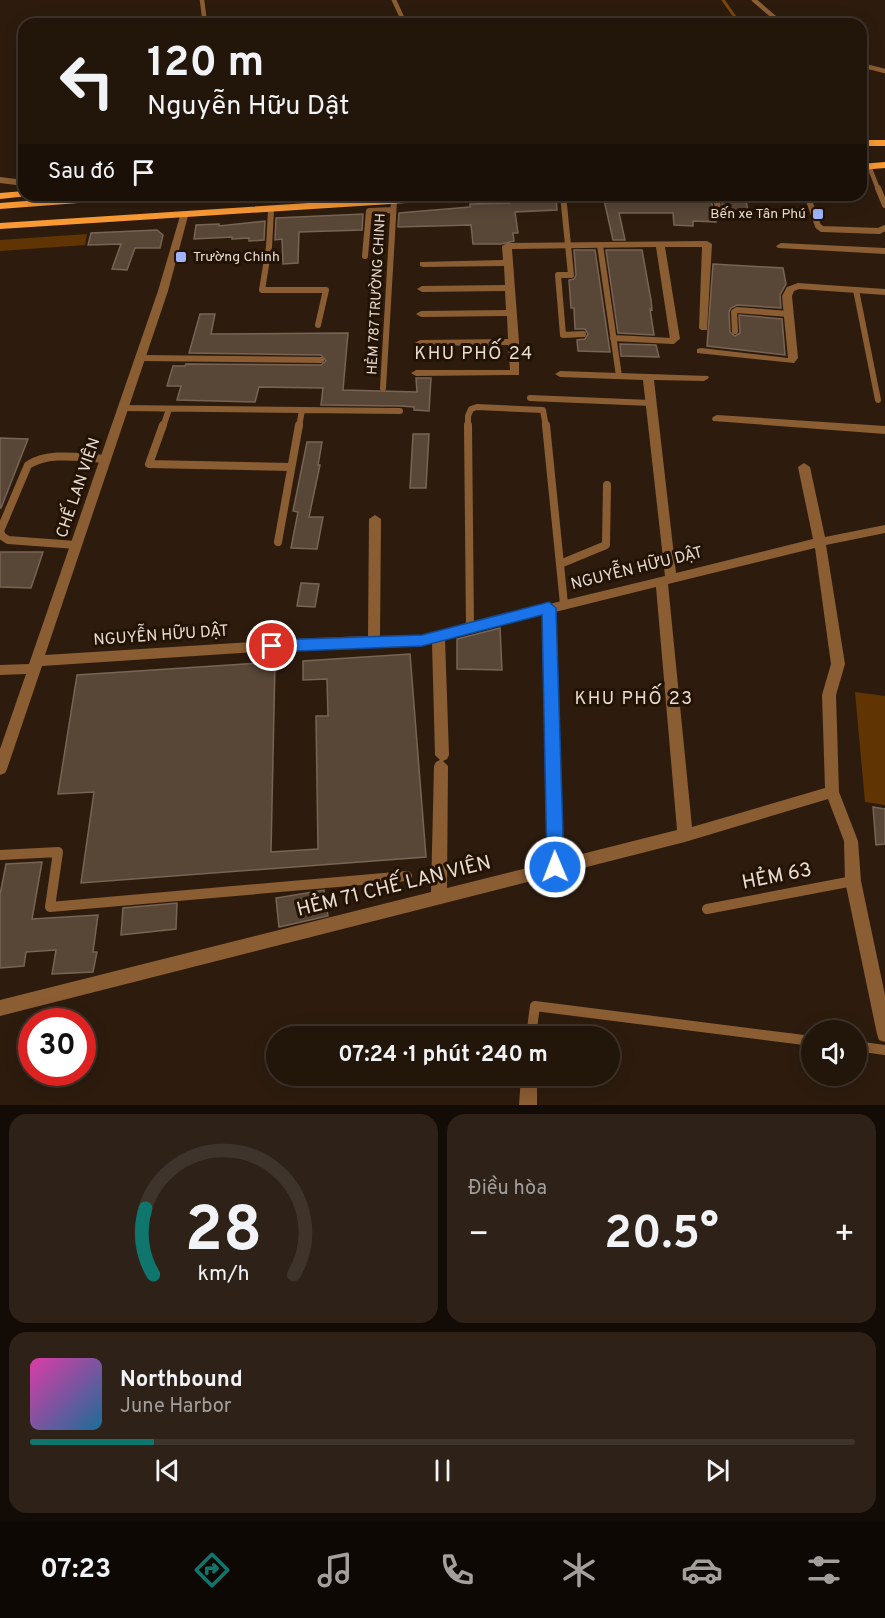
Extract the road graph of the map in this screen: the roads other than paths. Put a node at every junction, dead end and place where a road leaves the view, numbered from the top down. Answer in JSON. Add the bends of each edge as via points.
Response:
{"nodes":[{"id":1,"x":202,"y":0,"type":"edge"},
{"id":2,"x":394,"y":0,"type":"edge"},
{"id":3,"x":754,"y":0,"type":"edge"},
{"id":4,"x":204,"y":18,"type":"edge"},
{"id":5,"x":402,"y":18,"type":"edge"},
{"id":6,"x":775,"y":18,"type":"edge"},
{"id":7,"x":867,"y":66,"type":"edge"},
{"id":8,"x":885,"y":71,"type":"edge"},
{"id":9,"x":885,"y":143,"type":"edge"},
{"id":10,"x":867,"y":144,"type":"edge"},
{"id":11,"x":885,"y":165,"type":"edge"},
{"id":12,"x":867,"y":166,"type":"edge"},
{"id":13,"x":867,"y":170,"type":"edge"},
{"id":14,"x":0,"y":180,"type":"edge"},
{"id":15,"x":18,"y":182,"type":"edge"},
{"id":16,"x":18,"y":194,"type":"edge"},
{"id":17,"x":0,"y":196,"type":"edge"},
{"id":18,"x":65,"y":201,"type":"edge"},
{"id":19,"x":282,"y":201,"type":"edge"},
{"id":20,"x":435,"y":201,"type":"edge"},
{"id":21,"x":564,"y":201,"type":"edge"},
{"id":22,"x":716,"y":201,"type":"edge"},
{"id":23,"x":809,"y":201,"type":"edge"},
{"id":24,"x":885,"y":205,"type":"edge"},
{"id":25,"x":0,"y":206,"type":"edge"},
{"id":26,"x":394,"y":206,"type":"junction"},
{"id":27,"x":718,"y":207,"type":"dead end"},
{"id":28,"x":271,"y":210,"type":"junction"},
{"id":29,"x":184,"y":216,"type":"junction"},
{"id":30,"x":0,"y":218,"type":"edge"},
{"id":31,"x":0,"y":226,"type":"edge"},
{"id":32,"x":885,"y":228,"type":"edge"},
{"id":33,"x":569,"y":245,"type":"junction"},
{"id":34,"x":600,"y":245,"type":"junction"},
{"id":35,"x":660,"y":245,"type":"junction"},
{"id":36,"x":781,"y":246,"type":"dead end"},
{"id":37,"x":885,"y":251,"type":"edge"},
{"id":38,"x":365,"y":256,"type":"dead end"},
{"id":39,"x":509,"y":263,"type":"junction"},
{"id":40,"x":423,"y":264,"type":"dead end"},
{"id":41,"x":510,"y":288,"type":"junction"},
{"id":42,"x":422,"y":289,"type":"dead end"},
{"id":43,"x":856,"y":290,"type":"junction"},
{"id":44,"x":885,"y":292,"type":"edge"},
{"id":45,"x":512,"y":313,"type":"junction"},
{"id":46,"x":421,"y":314,"type":"dead end"},
{"id":47,"x":789,"y":314,"type":"junction"},
{"id":48,"x":318,"y":325,"type":"dead end"},
{"id":49,"x":704,"y":328,"type":"dead end"},
{"id":50,"x":735,"y":332,"type":"dead end"},
{"id":51,"x":583,"y":334,"type":"dead end"},
{"id":52,"x":614,"y":338,"type":"junction"},
{"id":53,"x":675,"y":339,"type":"joint"},
{"id":54,"x":514,"y":342,"type":"junction"},
{"id":55,"x":420,"y":343,"type":"dead end"},
{"id":56,"x":701,"y":351,"type":"dead end"},
{"id":57,"x":140,"y":358,"type":"junction"},
{"id":58,"x":321,"y":360,"type":"dead end"},
{"id":59,"x":416,"y":373,"type":"dead end"},
{"id":60,"x":560,"y":374,"type":"dead end"},
{"id":61,"x":619,"y":376,"type":"junction"},
{"id":62,"x":648,"y":377,"type":"junction"},
{"id":63,"x":704,"y":378,"type":"dead end"},
{"id":64,"x":383,"y":388,"type":"dead end"},
{"id":65,"x":530,"y":398,"type":"dead end"},
{"id":66,"x":878,"y":400,"type":"dead end"},
{"id":67,"x":651,"y":403,"type":"junction"},
{"id":68,"x":123,"y":408,"type":"junction"},
{"id":69,"x":169,"y":409,"type":"junction"},
{"id":70,"x":302,"y":410,"type":"junction"},
{"id":71,"x":400,"y":411,"type":"dead end"},
{"id":72,"x":717,"y":419,"type":"dead end"},
{"id":73,"x":885,"y":430,"type":"edge"},
{"id":74,"x":106,"y":459,"type":"junction"},
{"id":75,"x":291,"y":467,"type":"junction"},
{"id":76,"x":804,"y":467,"type":"dead end"},
{"id":77,"x":607,"y":485,"type":"dead end"},
{"id":78,"x":375,"y":519,"type":"dead end"},
{"id":79,"x":885,"y":529,"type":"edge"},
{"id":80,"x":820,"y":542,"type":"junction"},
{"id":81,"x":278,"y":543,"type":"dead end"},
{"id":82,"x":76,"y":545,"type":"junction"},
{"id":83,"x":560,"y":564,"type":"junction"},
{"id":84,"x":667,"y":579,"type":"junction"},
{"id":85,"x":564,"y":604,"type":"junction"},
{"id":86,"x":549,"y":608,"type":"junction"},
{"id":87,"x":471,"y":628,"type":"junction"},
{"id":88,"x":438,"y":636,"type":"junction"},
{"id":89,"x":374,"y":642,"type":"junction"},
{"id":90,"x":35,"y":665,"type":"junction"},
{"id":91,"x":0,"y":670,"type":"edge"},
{"id":92,"x":0,"y":769,"type":"edge"},
{"id":93,"x":832,"y":792,"type":"junction"},
{"id":94,"x":685,"y":835,"type":"junction"},
{"id":95,"x":0,"y":855,"type":"edge"},
{"id":96,"x":555,"y":867,"type":"junction"},
{"id":97,"x":407,"y":876,"type":"dead end"},
{"id":98,"x":853,"y":881,"type":"junction"},
{"id":99,"x":439,"y":897,"type":"junction"},
{"id":100,"x":707,"y":909,"type":"dead end"},
{"id":101,"x":878,"y":962,"type":"edge"},
{"id":102,"x":0,"y":1008,"type":"edge"},
{"id":103,"x":532,"y":1026,"type":"edge"},
{"id":104,"x":885,"y":1034,"type":"edge"},
{"id":105,"x":801,"y":1040,"type":"edge"},
{"id":106,"x":867,"y":1048,"type":"edge"},
{"id":107,"x":885,"y":1050,"type":"edge"},
{"id":108,"x":529,"y":1086,"type":"edge"},
{"id":109,"x":528,"y":1105,"type":"edge"}],
"edges":[{"from":1,"to":4,"type":"lane"},
{"from":2,"to":5,"type":"lane"},
{"from":3,"to":6,"type":"lane"},
{"from":7,"to":8,"type":"lane"},
{"from":9,"to":10,"type":"main road"},
{"from":11,"to":12,"type":"main road"},
{"from":13,"to":24,"type":"lane"},
{"from":14,"to":15,"type":"street"},
{"from":16,"to":17,"type":"main road"},
{"from":18,"to":25,"type":"main road"},
{"from":19,"to":30,"type":"main road"},
{"from":20,"to":26,"type":"main road"},
{"from":21,"to":33,"type":"lane"},
{"from":22,"to":27,"type":"lane"},
{"from":23,"to":32,"type":"lane","via":[[822,229]]},
{"from":26,"to":28,"type":"main road"},
{"from":26,"to":38,"type":"lane","via":[[369,211]]},
{"from":26,"to":64,"type":"lane","name":"HẺM 787 TRƯỜNG CHINH"},
{"from":28,"to":29,"type":"main road"},
{"from":28,"to":48,"type":"lane","via":[[262,290],[326,290]]},
{"from":29,"to":31,"type":"main road"},
{"from":29,"to":57,"type":"street","name":"CHẾ LAN VIÊN"},
{"from":33,"to":34,"type":"street"},
{"from":33,"to":39,"type":"street","via":[[507,246]]},
{"from":33,"to":51,"type":"lane","via":[[571,274],[558,275],[563,335]]},
{"from":34,"to":35,"type":"street"},
{"from":34,"to":52,"type":"lane"},
{"from":35,"to":49,"type":"street","via":[[707,244]]},
{"from":35,"to":53,"type":"street"},
{"from":36,"to":37,"type":"street"},
{"from":39,"to":40,"type":"street"},
{"from":39,"to":41,"type":"street"},
{"from":41,"to":42,"type":"street"},
{"from":41,"to":45,"type":"street"},
{"from":43,"to":44,"type":"street"},
{"from":43,"to":47,"type":"street","via":[[798,286],[790,289],[787,296]]},
{"from":43,"to":66,"type":"lane"},
{"from":45,"to":46,"type":"street"},
{"from":45,"to":54,"type":"street"},
{"from":47,"to":50,"type":"lane","via":[[737,310]]},
{"from":47,"to":56,"type":"street","via":[[794,358],[790,361]]},
{"from":52,"to":53,"type":"lane"},
{"from":52,"to":61,"type":"lane"},
{"from":54,"to":55,"type":"street"},
{"from":54,"to":59,"type":"street","via":[[515,373]]},
{"from":57,"to":58,"type":"lane"},
{"from":57,"to":68,"type":"street","name":"CHẾ LAN VIÊN"},
{"from":60,"to":61,"type":"street"},
{"from":61,"to":62,"type":"street"},
{"from":62,"to":63,"type":"street"},
{"from":62,"to":67,"type":"street"},
{"from":65,"to":67,"type":"lane"},
{"from":67,"to":84,"type":"street"},
{"from":68,"to":69,"type":"lane"},
{"from":68,"to":74,"type":"street","name":"CHẾ LAN VIÊN"},
{"from":69,"to":70,"type":"lane"},
{"from":69,"to":75,"type":"lane","via":[[150,464]]},
{"from":70,"to":71,"type":"lane"},
{"from":70,"to":75,"type":"lane"},
{"from":72,"to":73,"type":"street"},
{"from":74,"to":82,"type":"street","name":"CHẾ LAN VIÊN"},
{"from":74,"to":82,"type":"lane","via":[[33,460],[0,531],[9,540]]},
{"from":75,"to":81,"type":"lane"},
{"from":76,"to":80,"type":"street"},
{"from":77,"to":83,"type":"lane","via":[[606,545]]},
{"from":78,"to":89,"type":"street"},
{"from":79,"to":80,"type":"street","name":"NGUYỄN HỮU DẬT"},
{"from":80,"to":84,"type":"street","name":"NGUYỄN HỮU DẬT"},
{"from":80,"to":93,"type":"street","via":[[838,664],[830,695]]},
{"from":82,"to":90,"type":"street","name":"CHẾ LAN VIÊN"},
{"from":83,"to":85,"type":"lane"},
{"from":83,"to":87,"type":"lane","via":[[543,410],[471,409]]},
{"from":84,"to":85,"type":"street","name":"NGUYỄN HỮU DẬT"},
{"from":84,"to":94,"type":"street"},
{"from":85,"to":86,"type":"street","name":"NGUYỄN HỮU DẬT"},
{"from":86,"to":87,"type":"street","name":"NGUYỄN HỮU DẬT"},
{"from":86,"to":96,"type":"street"},
{"from":87,"to":88,"type":"street","name":"NGUYỄN HỮU DẬT"},
{"from":88,"to":89,"type":"street","name":"NGUYỄN HỮU DẬT"},
{"from":88,"to":99,"type":"street"},
{"from":89,"to":90,"type":"street","name":"NGUYỄN HỮU DẬT"},
{"from":90,"to":91,"type":"street","name":"NGUYỄN HỮU DẬT"},
{"from":90,"to":92,"type":"street","name":"CHẾ LAN VIÊN"},
{"from":93,"to":94,"type":"street","name":"HẺM 71 CHẾ LAN VIÊN"},
{"from":93,"to":98,"type":"street","via":[[850,841]]},
{"from":94,"to":96,"type":"street","name":"HẺM 71 CHẾ LAN VIÊN"},
{"from":95,"to":97,"type":"lane","via":[[58,852],[50,907]]},
{"from":96,"to":99,"type":"street","name":"HẺM 71 CHẾ LAN VIÊN"},
{"from":98,"to":100,"type":"lane","name":"HẺM 63"},
{"from":98,"to":101,"type":"street"},
{"from":99,"to":102,"type":"street","name":"HẺM 71 CHẾ LAN VIÊN"},
{"from":101,"to":104,"type":"street"},
{"from":103,"to":105,"type":"lane","via":[[535,1006]]},
{"from":106,"to":107,"type":"lane"},
{"from":108,"to":109,"type":"street"}]}
